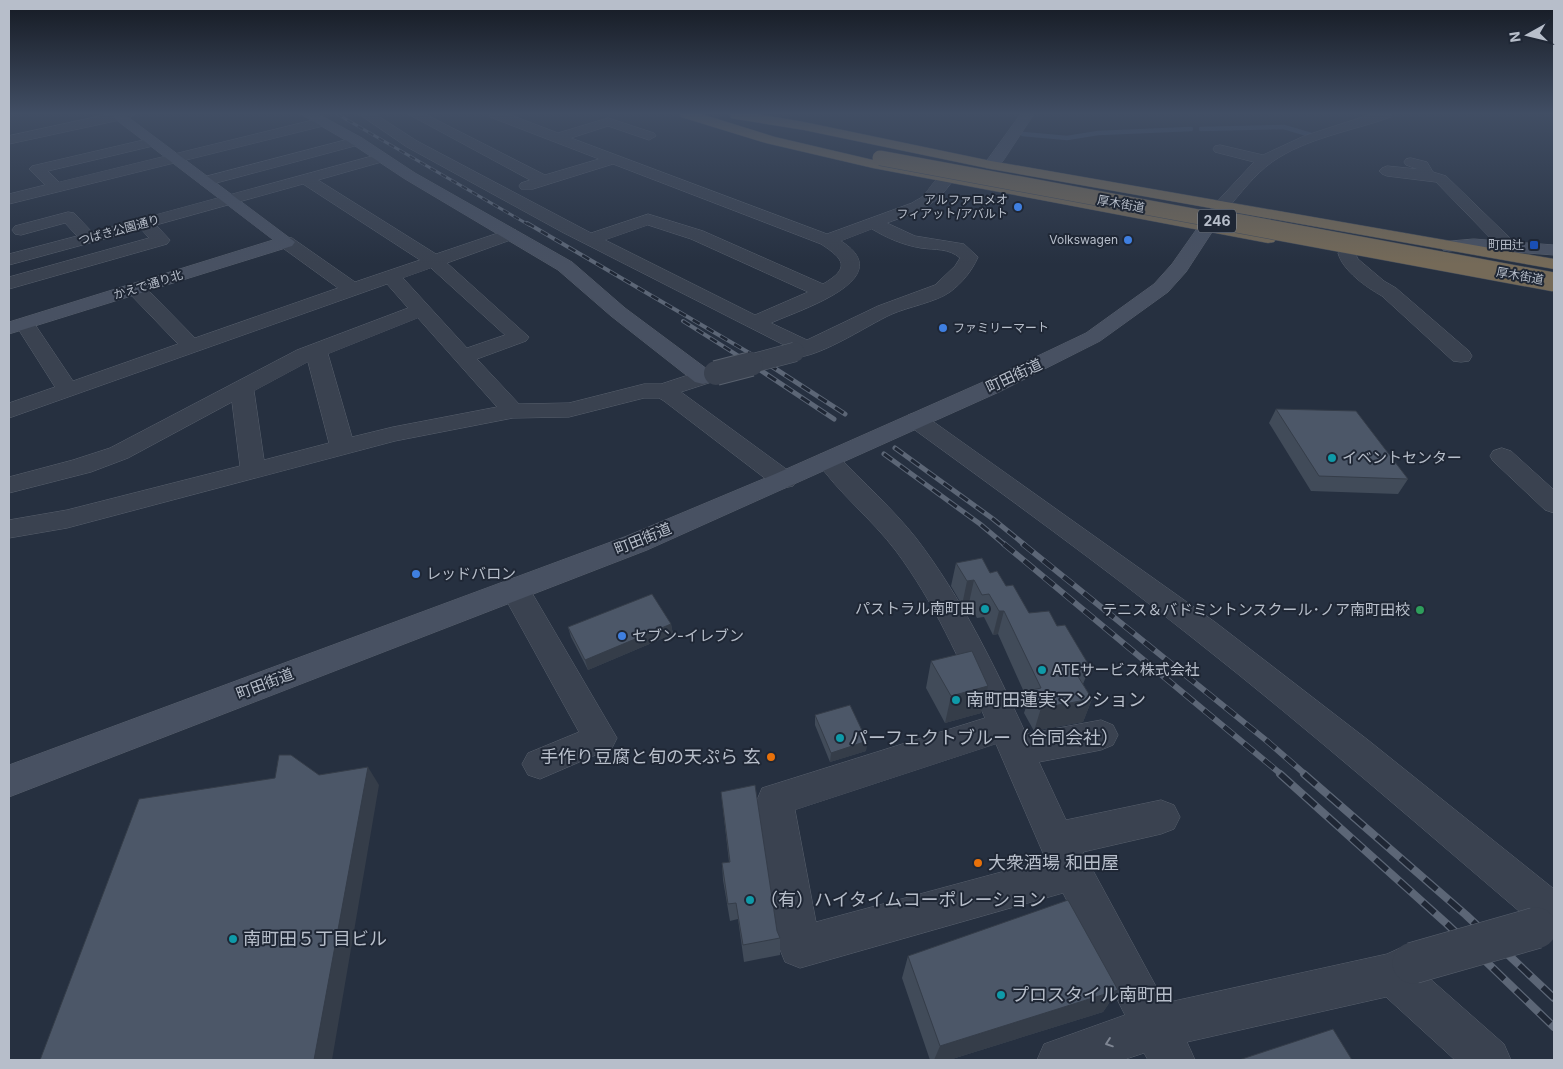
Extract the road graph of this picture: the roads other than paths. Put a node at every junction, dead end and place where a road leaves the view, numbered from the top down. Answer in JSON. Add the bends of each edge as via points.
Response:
{"nodes":[{"id":1,"x":59,"y":164,"type":"edge"},
{"id":2,"x":151,"y":164,"type":"edge"},
{"id":3,"x":182,"y":164,"type":"edge"},
{"id":4,"x":270,"y":164,"type":"edge"},
{"id":5,"x":358,"y":164,"type":"edge"},
{"id":6,"x":390,"y":164,"type":"edge"},
{"id":7,"x":449,"y":164,"type":"edge"},
{"id":8,"x":511,"y":164,"type":"edge"},
{"id":9,"x":601,"y":164,"type":"edge"},
{"id":10,"x":624,"y":164,"type":"edge"},
{"id":11,"x":878,"y":164,"type":"edge"},
{"id":12,"x":931,"y":164,"type":"edge"},
{"id":13,"x":935,"y":164,"type":"edge"},
{"id":14,"x":986,"y":164,"type":"edge"},
{"id":15,"x":1262,"y":164,"type":"edge"},
{"id":16,"x":1418,"y":164,"type":"edge"},
{"id":17,"x":991,"y":165,"type":"junction"},
{"id":18,"x":1388,"y":171,"type":"dead end"},
{"id":19,"x":1434,"y":177,"type":"junction"},
{"id":20,"x":306,"y":178,"type":"junction"},
{"id":21,"x":946,"y":179,"type":"junction"},
{"id":22,"x":1459,"y":180,"type":"dead end"},
{"id":23,"x":205,"y":181,"type":"junction"},
{"id":24,"x":544,"y":181,"type":"junction"},
{"id":25,"x":55,"y":188,"type":"junction"},
{"id":26,"x":992,"y":188,"type":"junction"},
{"id":27,"x":504,"y":194,"type":"junction"},
{"id":28,"x":9,"y":199,"type":"edge"},
{"id":29,"x":229,"y":199,"type":"junction"},
{"id":30,"x":1213,"y":216,"type":"junction"},
{"id":31,"x":145,"y":223,"type":"junction"},
{"id":32,"x":874,"y":224,"type":"junction"},
{"id":33,"x":21,"y":230,"type":"dead end"},
{"id":34,"x":510,"y":234,"type":"junction"},
{"id":35,"x":88,"y":238,"type":"junction"},
{"id":36,"x":590,"y":239,"type":"junction"},
{"id":37,"x":827,"y":240,"type":"junction"},
{"id":38,"x":286,"y":242,"type":"junction"},
{"id":39,"x":1449,"y":246,"type":"junction"},
{"id":40,"x":1508,"y":246,"type":"junction"},
{"id":41,"x":1554,"y":251,"type":"edge"},
{"id":42,"x":1348,"y":253,"type":"junction"},
{"id":43,"x":9,"y":260,"type":"edge"},
{"id":44,"x":434,"y":261,"type":"junction"},
{"id":45,"x":1554,"y":264,"type":"edge"},
{"id":46,"x":1554,"y":272,"type":"edge"},
{"id":47,"x":391,"y":277,"type":"junction"},
{"id":48,"x":1554,"y":282,"type":"edge"},
{"id":49,"x":9,"y":283,"type":"edge"},
{"id":50,"x":136,"y":289,"type":"junction"},
{"id":51,"x":353,"y":290,"type":"junction"},
{"id":52,"x":1554,"y":291,"type":"edge"},
{"id":53,"x":824,"y":292,"type":"junction"},
{"id":54,"x":421,"y":310,"type":"junction"},
{"id":55,"x":756,"y":322,"type":"junction"},
{"id":56,"x":17,"y":326,"type":"edge"},
{"id":57,"x":192,"y":347,"type":"junction"},
{"id":58,"x":316,"y":350,"type":"junction"},
{"id":59,"x":800,"y":350,"type":"junction"},
{"id":60,"x":464,"y":356,"type":"junction"},
{"id":61,"x":1461,"y":356,"type":"dead end"},
{"id":62,"x":709,"y":375,"type":"junction"},
{"id":63,"x":242,"y":388,"type":"junction"},
{"id":64,"x":68,"y":390,"type":"junction"},
{"id":65,"x":664,"y":391,"type":"junction"},
{"id":66,"x":9,"y":411,"type":"edge"},
{"id":67,"x":512,"y":411,"type":"junction"},
{"id":68,"x":916,"y":420,"type":"junction"},
{"id":69,"x":342,"y":447,"type":"junction"},
{"id":70,"x":1502,"y":456,"type":"dead end"},
{"id":71,"x":828,"y":460,"type":"junction"},
{"id":72,"x":253,"y":470,"type":"junction"},
{"id":73,"x":784,"y":480,"type":"junction"},
{"id":74,"x":9,"y":485,"type":"edge"},
{"id":75,"x":1554,"y":504,"type":"edge"},
{"id":76,"x":9,"y":528,"type":"edge"},
{"id":77,"x":515,"y":589,"type":"junction"},
{"id":78,"x":1101,"y":735,"type":"dead end"},
{"id":79,"x":1012,"y":739,"type":"junction"},
{"id":80,"x":540,"y":764,"type":"dead end"},
{"id":81,"x":9,"y":781,"type":"edge"},
{"id":82,"x":1161,"y":817,"type":"dead end"},
{"id":83,"x":1064,"y":856,"type":"junction"},
{"id":84,"x":1548,"y":922,"type":"edge"},
{"id":85,"x":1403,"y":968,"type":"junction"},
{"id":86,"x":1163,"y":1044,"type":"edge"},
{"id":87,"x":1060,"y":1060,"type":"edge"},
{"id":88,"x":1488,"y":1060,"type":"edge"}],
"edges":[{"from":1,"to":25,"type":"street","via":[[37,169]]},
{"from":2,"to":25,"type":"street"},
{"from":3,"to":23,"type":"street"},
{"from":4,"to":23,"type":"street"},
{"from":5,"to":20,"type":"street","name":"つばき公園通り"},
{"from":6,"to":34,"type":"street"},
{"from":7,"to":27,"type":"street"},
{"from":8,"to":24,"type":"street"},
{"from":9,"to":24,"type":"street"},
{"from":10,"to":37,"type":"street"},
{"from":11,"to":21,"type":"highway"},
{"from":12,"to":48,"type":"highway","name":"厚木街道","number":"246","bridge":true},
{"from":13,"to":46,"type":"highway","name":"厚木街道","number":"246"},
{"from":14,"to":17,"type":"highway"},
{"from":15,"to":30,"type":"street"},
{"from":16,"to":19,"type":"street"},
{"from":17,"to":26,"type":"highway","via":[[981,177]]},
{"from":17,"to":30,"type":"highway"},
{"from":18,"to":19,"type":"street"},
{"from":19,"to":22,"type":"street"},
{"from":19,"to":40,"type":"street"},
{"from":20,"to":29,"type":"street","name":"つばき公園通り"},
{"from":20,"to":44,"type":"street"},
{"from":21,"to":26,"type":"highway"},
{"from":21,"to":32,"type":"street","via":[[928,200]]},
{"from":23,"to":29,"type":"street"},
{"from":24,"to":27,"type":"street"},
{"from":25,"to":28,"type":"street"},
{"from":26,"to":30,"type":"highway"},
{"from":27,"to":36,"type":"street"},
{"from":29,"to":31,"type":"street","name":"つばき公園通り"},
{"from":29,"to":38,"type":"street"},
{"from":30,"to":39,"type":"highway"},
{"from":30,"to":42,"type":"highway"},
{"from":30,"to":68,"type":"street","name":"町田街道","via":[[1180,268],[1161,288],[1115,323],[1053,357]]},
{"from":31,"to":35,"type":"street","name":"つばき公園通り"},
{"from":31,"to":49,"type":"street","via":[[161,240]]},
{"from":32,"to":37,"type":"street"},
{"from":32,"to":59,"type":"street","via":[[914,242],[963,249],[969,257],[963,269],[942,289],[885,310],[825,341]]},
{"from":33,"to":35,"type":"street","via":[[68,217]]},
{"from":34,"to":44,"type":"street"},
{"from":34,"to":62,"type":"street","via":[[565,266],[618,312]]},
{"from":35,"to":43,"type":"street","name":"つばき公園通り"},
{"from":36,"to":53,"type":"street","via":[[648,219],[697,235]]},
{"from":36,"to":55,"type":"street"},
{"from":37,"to":53,"type":"street","via":[[846,251],[852,269],[847,278]]},
{"from":38,"to":50,"type":"street","name":"かえで通り北"},
{"from":38,"to":51,"type":"street"},
{"from":39,"to":40,"type":"street"},
{"from":39,"to":45,"type":"highway"},
{"from":40,"to":41,"type":"street"},
{"from":41,"to":45,"type":"street","via":[[1546,254]]},
{"from":42,"to":52,"type":"highway"},
{"from":42,"to":61,"type":"street","via":[[1349,260],[1377,286],[1389,292]]},
{"from":44,"to":47,"type":"street"},
{"from":44,"to":60,"type":"street","via":[[519,337]]},
{"from":47,"to":51,"type":"street"},
{"from":47,"to":54,"type":"street"},
{"from":50,"to":56,"type":"street","name":"かえで通り北"},
{"from":50,"to":57,"type":"street"},
{"from":51,"to":57,"type":"street"},
{"from":53,"to":55,"type":"street"},
{"from":54,"to":58,"type":"street"},
{"from":54,"to":60,"type":"street"},
{"from":55,"to":59,"type":"street"},
{"from":56,"to":64,"type":"street"},
{"from":57,"to":64,"type":"street"},
{"from":58,"to":63,"type":"street"},
{"from":58,"to":69,"type":"street"},
{"from":59,"to":62,"type":"street","bridge":true},
{"from":60,"to":67,"type":"street"},
{"from":62,"to":65,"type":"street"},
{"from":63,"to":72,"type":"street"},
{"from":63,"to":74,"type":"street","via":[[118,453]]},
{"from":64,"to":66,"type":"street"},
{"from":65,"to":67,"type":"street","via":[[644,392],[569,410]]},
{"from":65,"to":73,"type":"street"},
{"from":67,"to":69,"type":"street"},
{"from":68,"to":71,"type":"street","name":"町田街道"},
{"from":68,"to":84,"type":"street","via":[[1190,619],[1321,722]]},
{"from":69,"to":72,"type":"street"},
{"from":70,"to":75,"type":"street"},
{"from":71,"to":73,"type":"street","name":"町田街道"},
{"from":71,"to":79,"type":"street","via":[[887,522],[928,576],[970,647]]},
{"from":72,"to":76,"type":"street","via":[[67,519]]},
{"from":73,"to":77,"type":"street","name":"町田街道","via":[[637,543]]},
{"from":77,"to":80,"type":"street","via":[[600,738]]},
{"from":77,"to":81,"type":"street","name":"町田街道"},
{"from":78,"to":79,"type":"street"},
{"from":79,"to":83,"type":"street"},
{"from":79,"to":83,"type":"street","via":[[775,800],[800,947]]},
{"from":82,"to":83,"type":"street"},
{"from":83,"to":86,"type":"street"},
{"from":84,"to":85,"type":"street","bridge":true},
{"from":85,"to":86,"type":"street"},
{"from":85,"to":88,"type":"street"},
{"from":86,"to":87,"type":"street","one_way":true}]}
